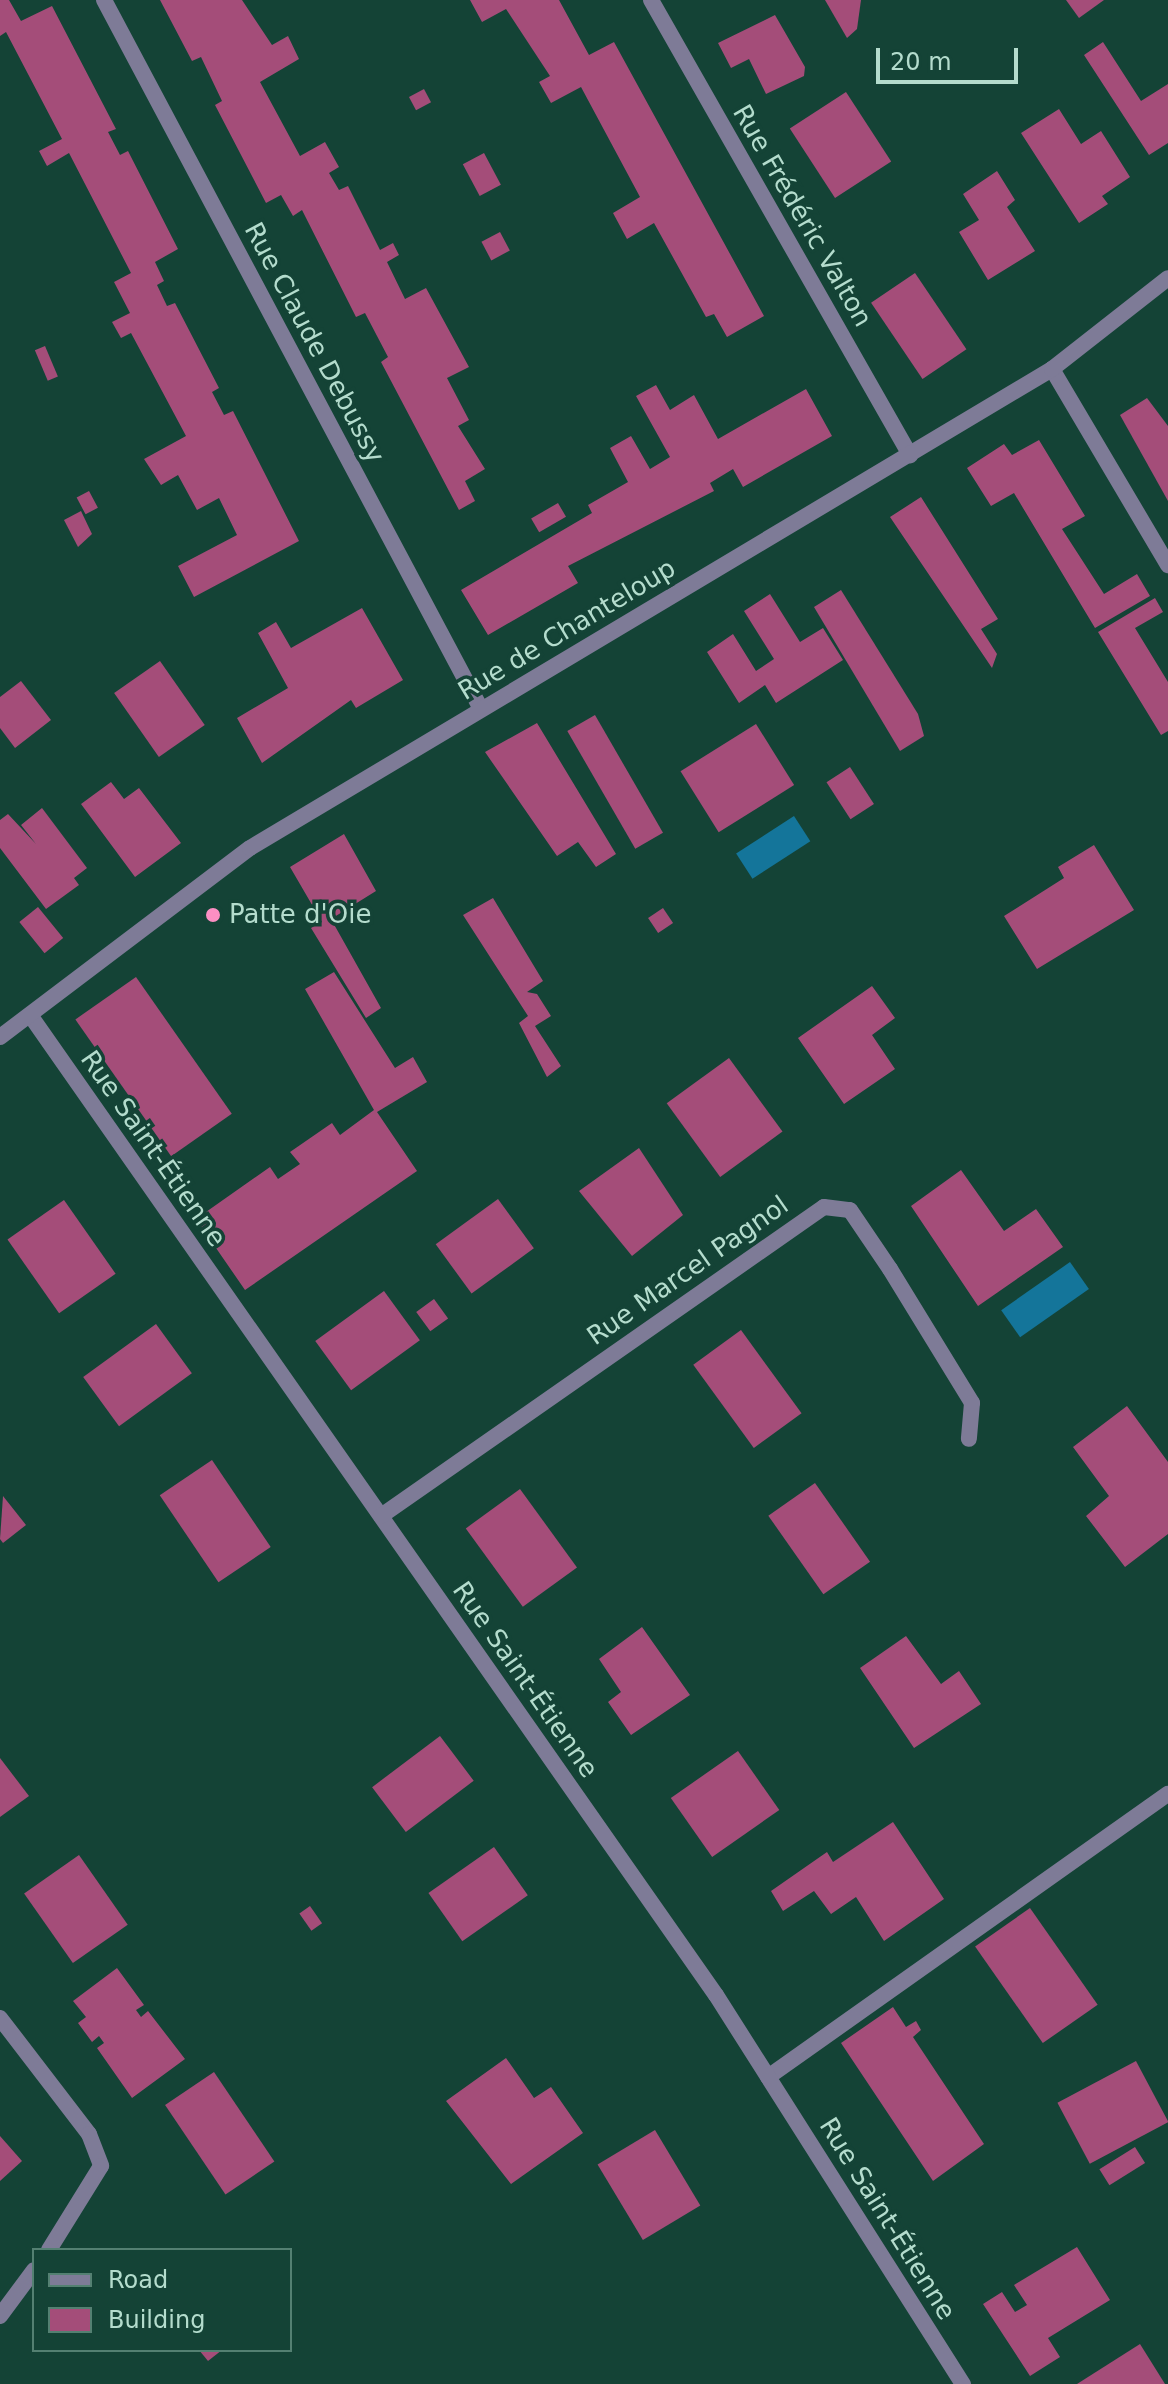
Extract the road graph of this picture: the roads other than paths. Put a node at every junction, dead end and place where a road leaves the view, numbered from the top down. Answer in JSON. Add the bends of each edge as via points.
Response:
{"nodes":[{"id":1,"x":104,"y":0,"type":"edge"},
{"id":2,"x":651,"y":0,"type":"edge"},
{"id":3,"x":1168,"y":278,"type":"edge"},
{"id":4,"x":1052,"y":369,"type":"junction"},
{"id":5,"x":910,"y":455,"type":"junction"},
{"id":6,"x":1168,"y":565,"type":"edge"},
{"id":7,"x":481,"y":709,"type":"junction"},
{"id":8,"x":30,"y":1015,"type":"junction"},
{"id":9,"x":0,"y":1037,"type":"edge"},
{"id":10,"x":969,"y":1439,"type":"dead end"},
{"id":11,"x":381,"y":1516,"type":"junction"},
{"id":12,"x":1168,"y":1794,"type":"edge"},
{"id":13,"x":0,"y":2018,"type":"edge"},
{"id":14,"x":768,"y":2077,"type":"junction"},
{"id":15,"x":50,"y":2248,"type":"edge"},
{"id":16,"x":32,"y":2273,"type":"edge"},
{"id":17,"x":0,"y":2316,"type":"edge"},
{"id":18,"x":963,"y":2384,"type":"edge"}],
"edges":[{"from":1,"to":7,"type":"street","name":"Rue Claude Debussy"},
{"from":2,"to":5,"type":"street","name":"Rue Frédéric Valton"},
{"from":3,"to":4,"type":"street","name":"Rue de Chanteloup"},
{"from":4,"to":5,"type":"street","name":"Rue de Chanteloup"},
{"from":4,"to":6,"type":"street"},
{"from":5,"to":7,"type":"street","name":"Rue de Chanteloup"},
{"from":7,"to":8,"type":"street","name":"Rue de Chanteloup","via":[[250,848]]},
{"from":8,"to":9,"type":"street","name":"Rue de Chanteloup"},
{"from":8,"to":11,"type":"street","name":"Rue Saint-Étienne"},
{"from":10,"to":11,"type":"street","name":"Rue Marcel Pagnol","via":[[972,1403],[898,1282],[850,1210],[824,1207]]},
{"from":11,"to":14,"type":"street","name":"Rue Saint-Étienne"},
{"from":12,"to":14,"type":"street"},
{"from":13,"to":15,"type":"street","via":[[89,2134],[101,2166]]},
{"from":14,"to":18,"type":"street","name":"Rue Saint-Étienne"},
{"from":16,"to":17,"type":"street"}]}
